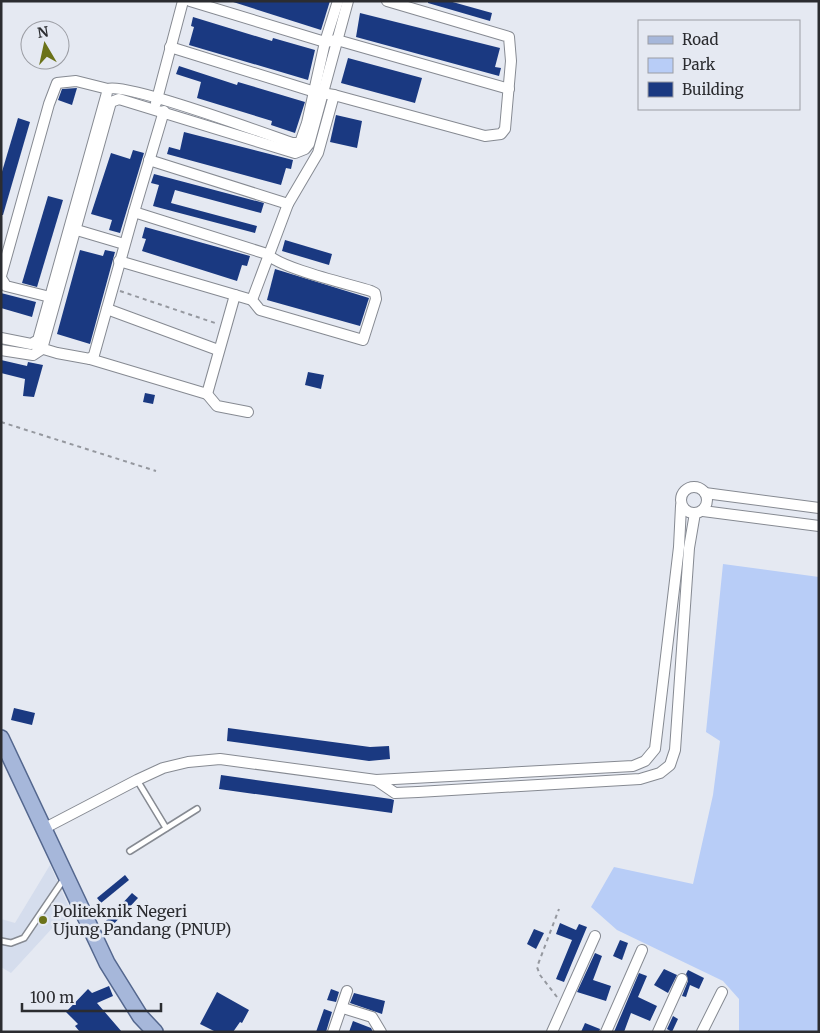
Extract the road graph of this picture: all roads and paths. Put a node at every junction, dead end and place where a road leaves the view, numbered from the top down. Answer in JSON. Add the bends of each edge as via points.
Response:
{"nodes":[{"id":1,"x":183,"y":1,"type":"edge"},
{"id":2,"x":190,"y":1,"type":"edge"},
{"id":3,"x":338,"y":1,"type":"edge"},
{"id":4,"x":348,"y":1,"type":"edge"},
{"id":5,"x":387,"y":1,"type":"edge"},
{"id":6,"x":337,"y":40,"type":"junction"},
{"id":7,"x":325,"y":42,"type":"junction"},
{"id":8,"x":170,"y":47,"type":"junction"},
{"id":9,"x":108,"y":89,"type":"junction"},
{"id":10,"x":509,"y":89,"type":"junction"},
{"id":11,"x":319,"y":92,"type":"junction"},
{"id":12,"x":334,"y":95,"type":"junction"},
{"id":13,"x":157,"y":98,"type":"junction"},
{"id":14,"x":159,"y":110,"type":"junction"},
{"id":15,"x":300,"y":147,"type":"junction"},
{"id":16,"x":150,"y":160,"type":"junction"},
{"id":17,"x":304,"y":174,"type":"junction"},
{"id":18,"x":288,"y":204,"type":"junction"},
{"id":19,"x":134,"y":212,"type":"junction"},
{"id":20,"x":72,"y":228,"type":"junction"},
{"id":21,"x":124,"y":244,"type":"junction"},
{"id":22,"x":268,"y":254,"type":"junction"},
{"id":23,"x":119,"y":261,"type":"junction"},
{"id":24,"x":1,"y":277,"type":"edge"},
{"id":25,"x":111,"y":288,"type":"junction"},
{"id":26,"x":235,"y":296,"type":"junction"},
{"id":27,"x":50,"y":297,"type":"junction"},
{"id":28,"x":252,"y":300,"type":"junction"},
{"id":29,"x":106,"y":309,"type":"junction"},
{"id":30,"x":225,"y":326,"type":"junction"},
{"id":31,"x":1,"y":338,"type":"edge"},
{"id":32,"x":31,"y":344,"type":"junction"},
{"id":33,"x":42,"y":349,"type":"junction"},
{"id":34,"x":1,"y":350,"type":"edge"},
{"id":35,"x":218,"y":350,"type":"junction"},
{"id":36,"x":90,"y":359,"type":"junction"},
{"id":37,"x":207,"y":394,"type":"junction"},
{"id":38,"x":248,"y":412,"type":"dead end"},
{"id":39,"x":1,"y":422,"type":"edge"},
{"id":40,"x":156,"y":471,"type":"dead end"},
{"id":41,"x":705,"y":493,"type":"junction"},
{"id":42,"x":681,"y":506,"type":"junction"},
{"id":43,"x":819,"y":508,"type":"edge"},
{"id":44,"x":699,"y":512,"type":"junction"},
{"id":45,"x":819,"y":526,"type":"edge"},
{"id":46,"x":1,"y":738,"type":"edge"},
{"id":47,"x":137,"y":780,"type":"junction"},
{"id":48,"x":376,"y":780,"type":"junction"},
{"id":49,"x":197,"y":809,"type":"dead end"},
{"id":50,"x":45,"y":828,"type":"junction"},
{"id":51,"x":166,"y":828,"type":"junction"},
{"id":52,"x":130,"y":851,"type":"dead end"},
{"id":53,"x":66,"y":876,"type":"junction"},
{"id":54,"x":560,"y":909,"type":"dead end"},
{"id":55,"x":595,"y":936,"type":"dead end"},
{"id":56,"x":1,"y":941,"type":"edge"},
{"id":57,"x":642,"y":950,"type":"dead end"},
{"id":58,"x":682,"y":979,"type":"dead end"},
{"id":59,"x":347,"y":991,"type":"dead end"},
{"id":60,"x":722,"y":992,"type":"dead end"},
{"id":61,"x":565,"y":1006,"type":"junction"},
{"id":62,"x":343,"y":1008,"type":"junction"},
{"id":63,"x":155,"y":1032,"type":"edge"},
{"id":64,"x":332,"y":1032,"type":"edge"},
{"id":65,"x":381,"y":1032,"type":"edge"},
{"id":66,"x":552,"y":1032,"type":"edge"},
{"id":67,"x":606,"y":1032,"type":"edge"},
{"id":68,"x":658,"y":1032,"type":"edge"},
{"id":69,"x":702,"y":1032,"type":"edge"}],
"edges":[{"from":1,"to":8,"type":"street"},
{"from":2,"to":7,"type":"street"},
{"from":3,"to":7,"type":"street"},
{"from":4,"to":6,"type":"street"},
{"from":5,"to":10,"type":"street","via":[[509,37]]},
{"from":6,"to":7,"type":"street"},
{"from":6,"to":10,"type":"street"},
{"from":6,"to":11,"type":"street"},
{"from":7,"to":11,"type":"street"},
{"from":8,"to":11,"type":"street"},
{"from":8,"to":13,"type":"street"},
{"from":9,"to":13,"type":"street"},
{"from":9,"to":20,"type":"street"},
{"from":9,"to":24,"type":"street","via":[[76,81],[57,83]]},
{"from":10,"to":12,"type":"street","via":[[505,129],[492,137]]},
{"from":11,"to":12,"type":"street"},
{"from":11,"to":15,"type":"street"},
{"from":12,"to":17,"type":"street","via":[[318,152]]},
{"from":13,"to":14,"type":"street"},
{"from":13,"to":15,"type":"street"},
{"from":14,"to":15,"type":"street","via":[[295,153]]},
{"from":14,"to":16,"type":"street"},
{"from":14,"to":20,"type":"street","via":[[119,99],[111,102]]},
{"from":15,"to":17,"type":"street"},
{"from":16,"to":18,"type":"street"},
{"from":16,"to":19,"type":"street"},
{"from":17,"to":18,"type":"street"},
{"from":18,"to":22,"type":"street"},
{"from":19,"to":21,"type":"street"},
{"from":19,"to":22,"type":"street"},
{"from":20,"to":21,"type":"street"},
{"from":20,"to":27,"type":"street"},
{"from":20,"to":33,"type":"street"},
{"from":21,"to":23,"type":"street"},
{"from":22,"to":28,"type":"street"},
{"from":22,"to":28,"type":"street","via":[[299,269],[375,294],[366,337],[360,341],[289,320],[260,310]]},
{"from":23,"to":25,"type":"street"},
{"from":23,"to":26,"type":"street"},
{"from":24,"to":27,"type":"street","via":[[6,286]]},
{"from":25,"to":29,"type":"street"},
{"from":25,"to":30,"type":"path"},
{"from":26,"to":28,"type":"street"},
{"from":26,"to":30,"type":"street"},
{"from":27,"to":32,"type":"street","via":[[38,340]]},
{"from":29,"to":35,"type":"street"},
{"from":29,"to":36,"type":"street","via":[[94,356]]},
{"from":30,"to":35,"type":"street"},
{"from":31,"to":32,"type":"street"},
{"from":32,"to":33,"type":"street"},
{"from":33,"to":34,"type":"street","via":[[33,355]]},
{"from":33,"to":36,"type":"street"},
{"from":35,"to":37,"type":"street"},
{"from":36,"to":37,"type":"street"},
{"from":37,"to":38,"type":"street","via":[[217,406]]},
{"from":39,"to":40,"type":"path"},
{"from":41,"to":42,"type":"street","via":[[696,487],[688,488],[682,494]]},
{"from":41,"to":43,"type":"street"},
{"from":41,"to":44,"type":"street","via":[[707,503]]},
{"from":42,"to":44,"type":"street","via":[[687,512]]},
{"from":42,"to":48,"type":"street","via":[[655,749],[645,761],[633,766]]},
{"from":44,"to":45,"type":"street"},
{"from":44,"to":48,"type":"street","via":[[690,548],[674,750],[670,765],[660,773],[625,781],[395,793]]},
{"from":46,"to":50,"type":"main road"},
{"from":47,"to":48,"type":"street","via":[[163,768],[220,759]]},
{"from":47,"to":50,"type":"street"},
{"from":47,"to":51,"type":"lane"},
{"from":49,"to":51,"type":"lane"},
{"from":50,"to":53,"type":"main road"},
{"from":51,"to":52,"type":"lane"},
{"from":53,"to":56,"type":"lane","via":[[24,938]]},
{"from":53,"to":63,"type":"main road","via":[[107,964],[140,1016]]},
{"from":54,"to":61,"type":"path","via":[[537,967]]},
{"from":55,"to":61,"type":"street"},
{"from":57,"to":67,"type":"street"},
{"from":58,"to":68,"type":"street"},
{"from":59,"to":62,"type":"street"},
{"from":60,"to":69,"type":"street"},
{"from":61,"to":66,"type":"street"},
{"from":62,"to":64,"type":"street"},
{"from":62,"to":65,"type":"street","via":[[372,1017]]}]}
